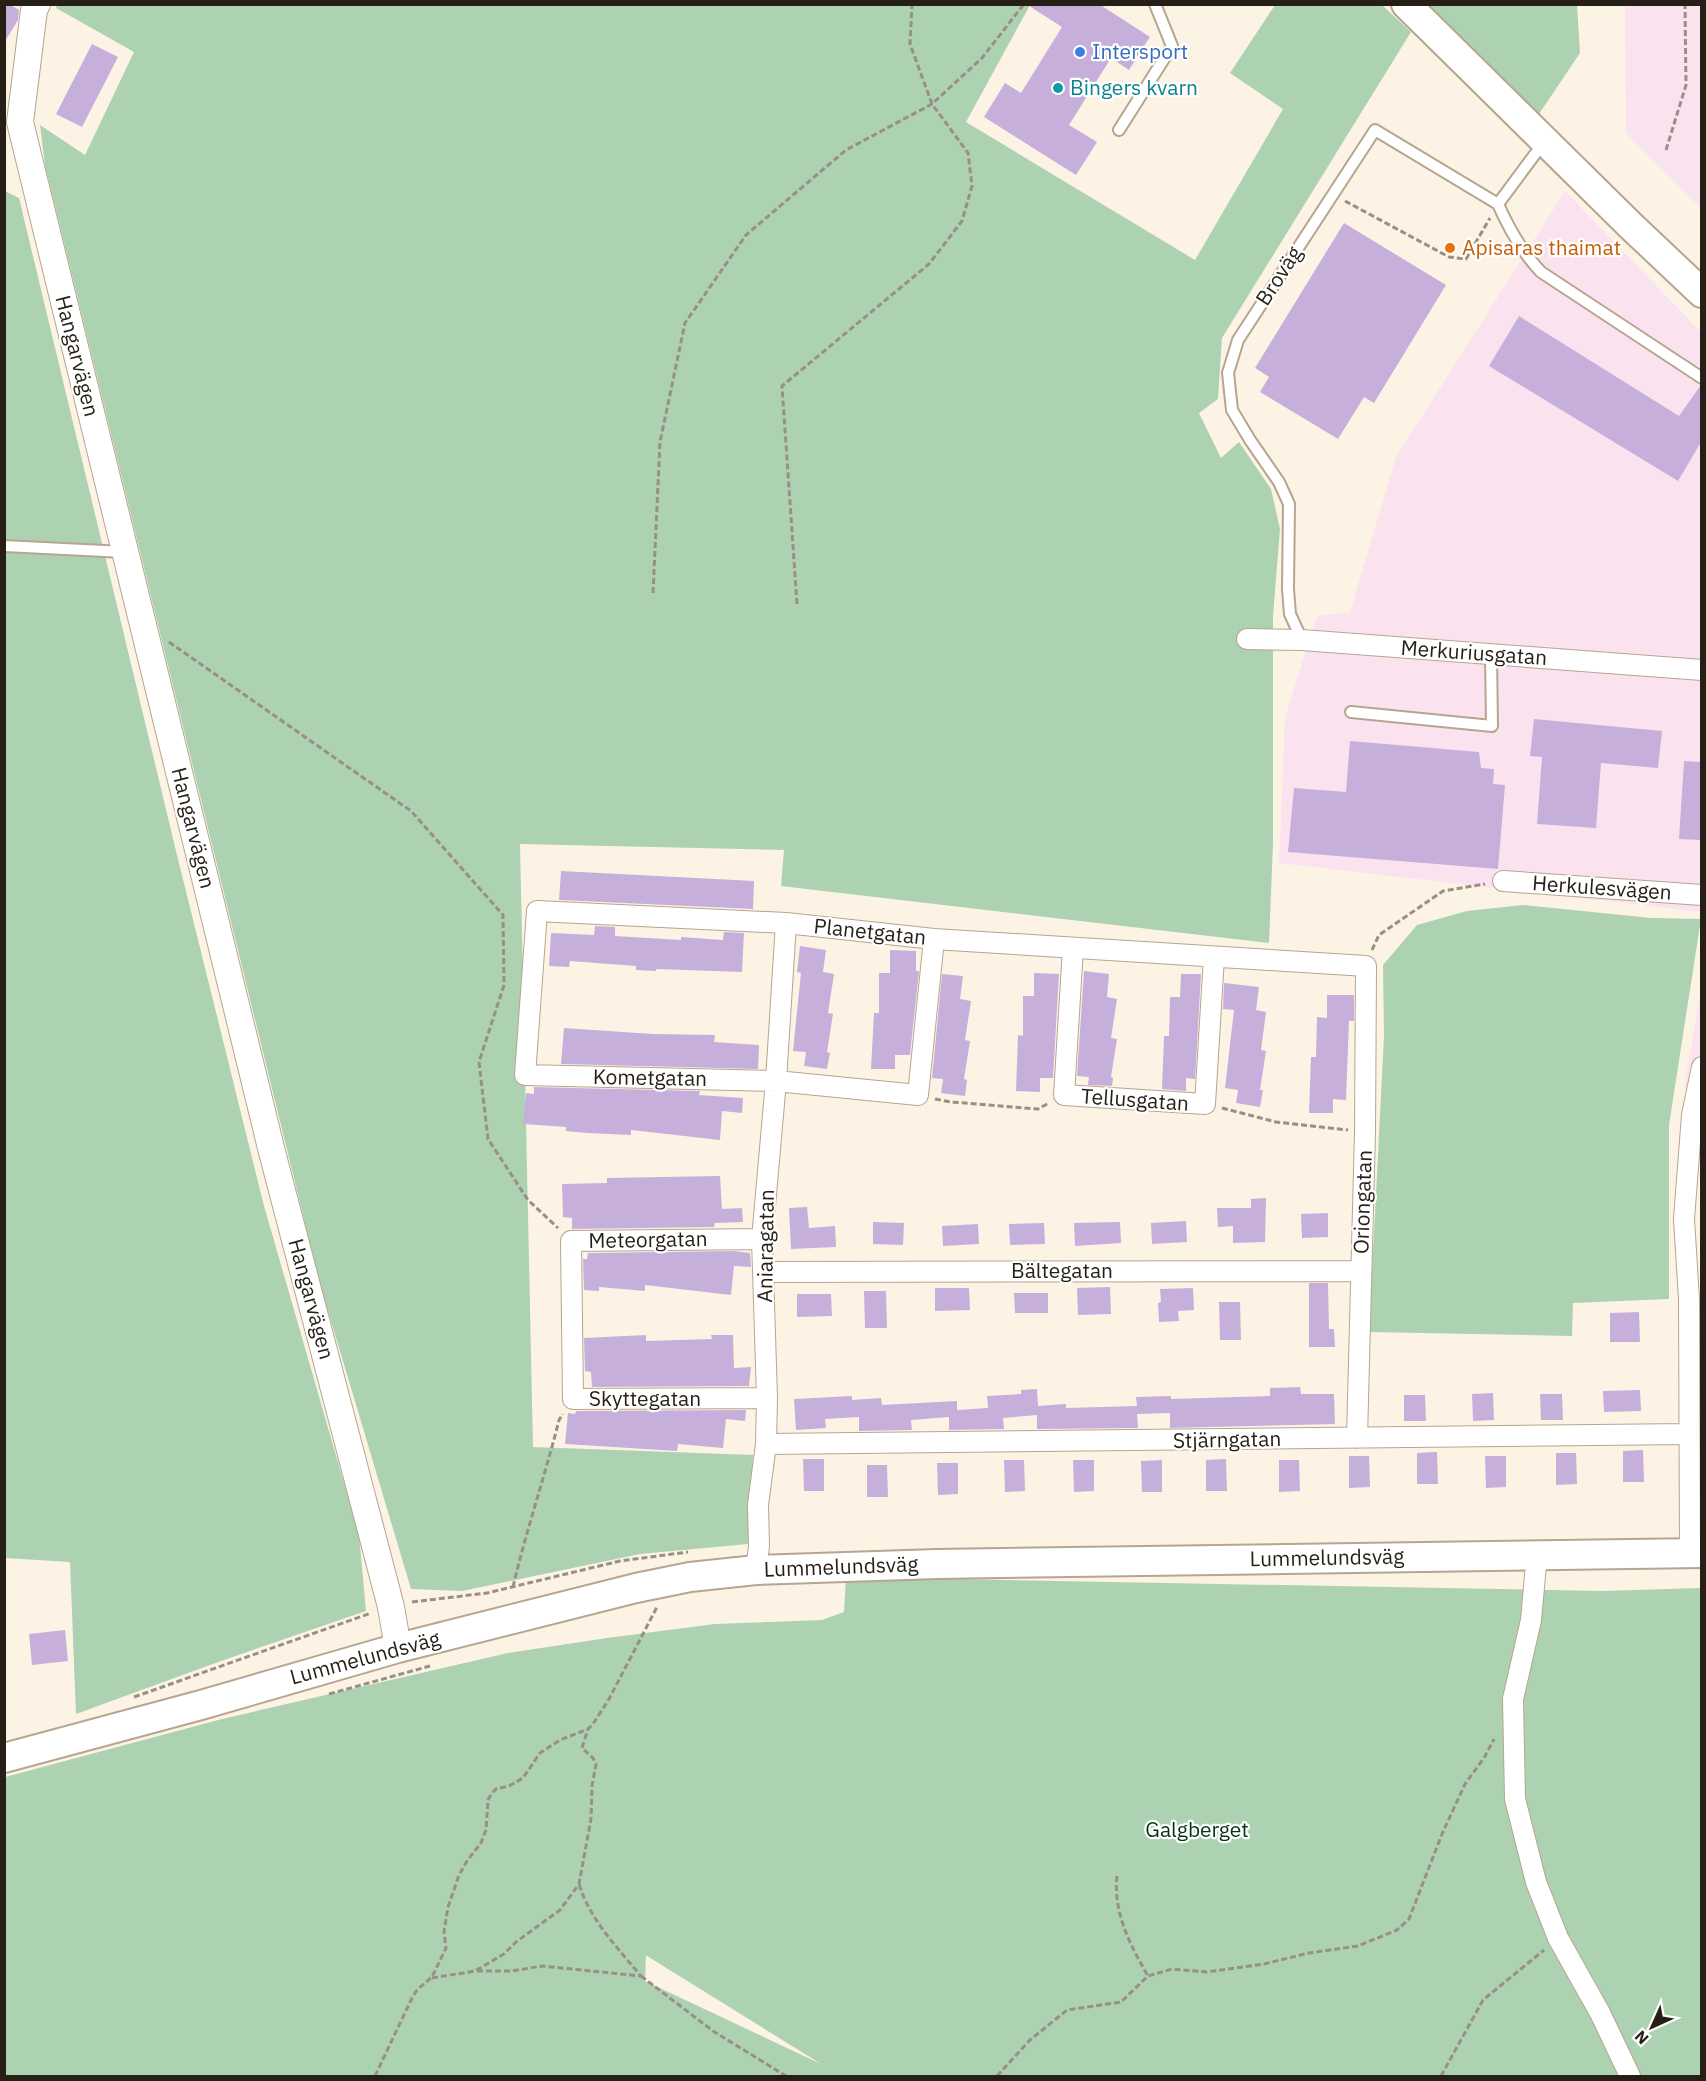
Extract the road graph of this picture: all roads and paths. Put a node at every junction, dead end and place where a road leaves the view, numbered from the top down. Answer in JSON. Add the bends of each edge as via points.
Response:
{"nodes":[{"id":1,"x":37,"y":4,"type":"edge"},
{"id":2,"x":912,"y":4,"type":"edge"},
{"id":3,"x":1024,"y":4,"type":"edge"},
{"id":4,"x":1155,"y":4,"type":"edge"},
{"id":5,"x":1406,"y":4,"type":"edge"},
{"id":6,"x":1685,"y":4,"type":"edge"},
{"id":7,"x":932,"y":104,"type":"junction"},
{"id":8,"x":1119,"y":130,"type":"dead end"},
{"id":9,"x":1544,"y":141,"type":"junction"},
{"id":10,"x":1666,"y":150,"type":"dead end"},
{"id":11,"x":1333,"y":195,"type":"junction"},
{"id":12,"x":1498,"y":204,"type":"junction"},
{"id":13,"x":1701,"y":293,"type":"edge"},
{"id":14,"x":1701,"y":378,"type":"edge"},
{"id":15,"x":4,"y":546,"type":"edge"},
{"id":16,"x":126,"y":552,"type":"junction"},
{"id":17,"x":653,"y":593,"type":"dead end"},
{"id":18,"x":797,"y":604,"type":"dead end"},
{"id":19,"x":143,"y":624,"type":"junction"},
{"id":20,"x":1247,"y":639,"type":"dead end"},
{"id":21,"x":1302,"y":640,"type":"junction"},
{"id":22,"x":1491,"y":654,"type":"junction"},
{"id":23,"x":1701,"y":670,"type":"edge"},
{"id":24,"x":1351,"y":712,"type":"dead end"},
{"id":25,"x":1503,"y":881,"type":"joint"},
{"id":26,"x":1701,"y":895,"type":"edge"},
{"id":27,"x":786,"y":923,"type":"junction"},
{"id":28,"x":934,"y":939,"type":"junction"},
{"id":29,"x":1073,"y":948,"type":"junction"},
{"id":30,"x":1214,"y":957,"type":"junction"},
{"id":31,"x":1366,"y":966,"type":"junction"},
{"id":32,"x":1701,"y":1066,"type":"edge"},
{"id":33,"x":525,"y":1075,"type":"joint"},
{"id":34,"x":776,"y":1081,"type":"junction"},
{"id":35,"x":918,"y":1095,"type":"junction"},
{"id":36,"x":1064,"y":1095,"type":"junction"},
{"id":37,"x":1205,"y":1104,"type":"junction"},
{"id":38,"x":1697,"y":1115,"type":"edge"},
{"id":39,"x":1365,"y":1132,"type":"junction"},
{"id":40,"x":762,"y":1239,"type":"junction"},
{"id":41,"x":571,"y":1240,"type":"junction"},
{"id":42,"x":1361,"y":1270,"type":"junction"},
{"id":43,"x":763,"y":1272,"type":"junction"},
{"id":44,"x":571,"y":1313,"type":"joint"},
{"id":45,"x":767,"y":1398,"type":"junction"},
{"id":46,"x":573,"y":1400,"type":"junction"},
{"id":47,"x":1688,"y":1434,"type":"junction"},
{"id":48,"x":1357,"y":1438,"type":"junction"},
{"id":49,"x":765,"y":1444,"type":"junction"},
{"id":50,"x":1696,"y":1553,"type":"edge"},
{"id":51,"x":1537,"y":1554,"type":"junction"},
{"id":52,"x":756,"y":1570,"type":"junction"},
{"id":53,"x":655,"y":1584,"type":"junction"},
{"id":54,"x":513,"y":1587,"type":"dead end"},
{"id":55,"x":398,"y":1648,"type":"junction"},
{"id":56,"x":588,"y":1729,"type":"junction"},
{"id":57,"x":1495,"y":1738,"type":"dead end"},
{"id":58,"x":4,"y":1758,"type":"edge"},
{"id":59,"x":1118,"y":1876,"type":"dead end"},
{"id":60,"x":579,"y":1884,"type":"junction"},
{"id":61,"x":1558,"y":1938,"type":"junction"},
{"id":62,"x":475,"y":1971,"type":"junction"},
{"id":63,"x":641,"y":1976,"type":"junction"},
{"id":64,"x":1148,"y":1976,"type":"junction"},
{"id":65,"x":431,"y":1978,"type":"junction"},
{"id":66,"x":375,"y":2076,"type":"edge"},
{"id":67,"x":786,"y":2076,"type":"edge"},
{"id":68,"x":997,"y":2076,"type":"edge"},
{"id":69,"x":1442,"y":2076,"type":"edge"},
{"id":70,"x":1630,"y":2076,"type":"edge"}],
"edges":[{"from":1,"to":16,"type":"street","name":"Hangarvägen","via":[[20,122]]},
{"from":2,"to":7,"type":"path","via":[[910,44]]},
{"from":3,"to":7,"type":"path","via":[[982,58]]},
{"from":4,"to":8,"type":"lane","via":[[1172,46]]},
{"from":5,"to":9,"type":"main road"},
{"from":6,"to":10,"type":"path","via":[[1686,85]]},
{"from":7,"to":17,"type":"path","via":[[846,150],[746,235],[686,323],[660,442]]},
{"from":7,"to":18,"type":"path","via":[[968,153],[972,186],[962,221],[929,264],[782,386]]},
{"from":9,"to":12,"type":"lane"},
{"from":9,"to":13,"type":"main road"},
{"from":11,"to":12,"type":"path","via":[[1449,257],[1466,259]]},
{"from":11,"to":12,"type":"lane","name":"Broväg","via":[[1375,130]]},
{"from":11,"to":21,"type":"lane","name":"Broväg","via":[[1238,340],[1228,373],[1232,410],[1289,504],[1290,614]]},
{"from":12,"to":14,"type":"lane","via":[[1524,254],[1540,272]]},
{"from":15,"to":16,"type":"lane"},
{"from":16,"to":19,"type":"street","name":"Hangarvägen"},
{"from":19,"to":41,"type":"path","via":[[411,811],[503,915],[504,985],[479,1062],[488,1139],[528,1200]]},
{"from":19,"to":55,"type":"street","name":"Hangarvägen","via":[[272,1152],[391,1606]]},
{"from":20,"to":21,"type":"street","name":"Merkuriusgatan"},
{"from":21,"to":22,"type":"street","name":"Merkuriusgatan"},
{"from":22,"to":23,"type":"street","name":"Merkuriusgatan"},
{"from":22,"to":24,"type":"lane","via":[[1492,726]]},
{"from":25,"to":26,"type":"street","name":"Herkulesvägen"},
{"from":25,"to":31,"type":"path","via":[[1443,891],[1378,935]]},
{"from":27,"to":28,"type":"street","name":"Planetgatan"},
{"from":27,"to":33,"type":"street","name":"Planetgatan","via":[[537,911]]},
{"from":27,"to":34,"type":"street","name":"Aniaragatan"},
{"from":28,"to":29,"type":"street","name":"Planetgatan"},
{"from":28,"to":35,"type":"street"},
{"from":29,"to":30,"type":"street","name":"Planetgatan"},
{"from":29,"to":36,"type":"street","name":"Tellusgatan"},
{"from":30,"to":31,"type":"street","name":"Planetgatan"},
{"from":30,"to":37,"type":"street","name":"Tellusgatan"},
{"from":31,"to":39,"type":"street","name":"Oriongatan"},
{"from":32,"to":38,"type":"street"},
{"from":33,"to":34,"type":"street","name":"Kometgatan"},
{"from":34,"to":35,"type":"street","name":"Kometgatan"},
{"from":34,"to":40,"type":"street","name":"Aniaragatan"},
{"from":35,"to":36,"type":"path","via":[[951,1102],[1038,1109]]},
{"from":36,"to":37,"type":"street","name":"Tellusgatan"},
{"from":37,"to":39,"type":"path","via":[[1276,1122]]},
{"from":38,"to":47,"type":"street","via":[[1684,1219],[1689,1299]]},
{"from":39,"to":42,"type":"street","name":"Oriongatan"},
{"from":40,"to":41,"type":"street","name":"Meteorgatan"},
{"from":40,"to":43,"type":"street","name":"Aniaragatan"},
{"from":41,"to":44,"type":"street","name":"Meteorgatan"},
{"from":42,"to":43,"type":"street","name":"Bältegatan"},
{"from":42,"to":48,"type":"street","name":"Oriongatan"},
{"from":43,"to":45,"type":"street","name":"Aniaragatan"},
{"from":44,"to":46,"type":"street","name":"Skyttegatan"},
{"from":45,"to":46,"type":"street","name":"Skyttegatan"},
{"from":45,"to":49,"type":"street","name":"Aniaragatan"},
{"from":46,"to":54,"type":"path","via":[[559,1420]]},
{"from":47,"to":48,"type":"street","name":"Stjärngatan"},
{"from":47,"to":50,"type":"street"},
{"from":48,"to":49,"type":"street","name":"Stjärngatan"},
{"from":49,"to":52,"type":"street","name":"Aniaragatan"},
{"from":50,"to":51,"type":"main road","name":"Lummelundsväg"},
{"from":51,"to":52,"type":"main road","name":"Lummelundsväg"},
{"from":51,"to":61,"type":"street","via":[[1531,1620],[1513,1699],[1515,1799],[1536,1882]]},
{"from":52,"to":53,"type":"main road","name":"Lummelundsväg"},
{"from":53,"to":55,"type":"main road","name":"Lummelundsväg"},
{"from":53,"to":56,"type":"path","via":[[657,1607],[609,1700]]},
{"from":55,"to":58,"type":"main road","name":"Lummelundsväg"},
{"from":56,"to":60,"type":"path","via":[[582,1748],[596,1764]]},
{"from":56,"to":65,"type":"path","via":[[540,1753],[523,1778],[492,1793],[481,1843],[459,1875],[448,1907],[446,1948]]},
{"from":57,"to":64,"type":"path","via":[[1465,1784],[1409,1920],[1397,1930],[1358,1946],[1264,1964],[1207,1972],[1172,1969]]},
{"from":59,"to":64,"type":"path","via":[[1115,1893],[1119,1910],[1135,1954]]},
{"from":60,"to":62,"type":"path","via":[[560,1910],[504,1954]]},
{"from":60,"to":63,"type":"path","via":[[587,1907]]},
{"from":61,"to":69,"type":"path","via":[[1483,2000]]},
{"from":61,"to":70,"type":"street"},
{"from":62,"to":63,"type":"path","via":[[542,1966]]},
{"from":62,"to":65,"type":"path"},
{"from":63,"to":67,"type":"path","via":[[713,2031]]},
{"from":64,"to":68,"type":"path","via":[[1121,2002],[1067,2010],[1030,2040]]},
{"from":65,"to":66,"type":"path","via":[[417,1990]]}]}
